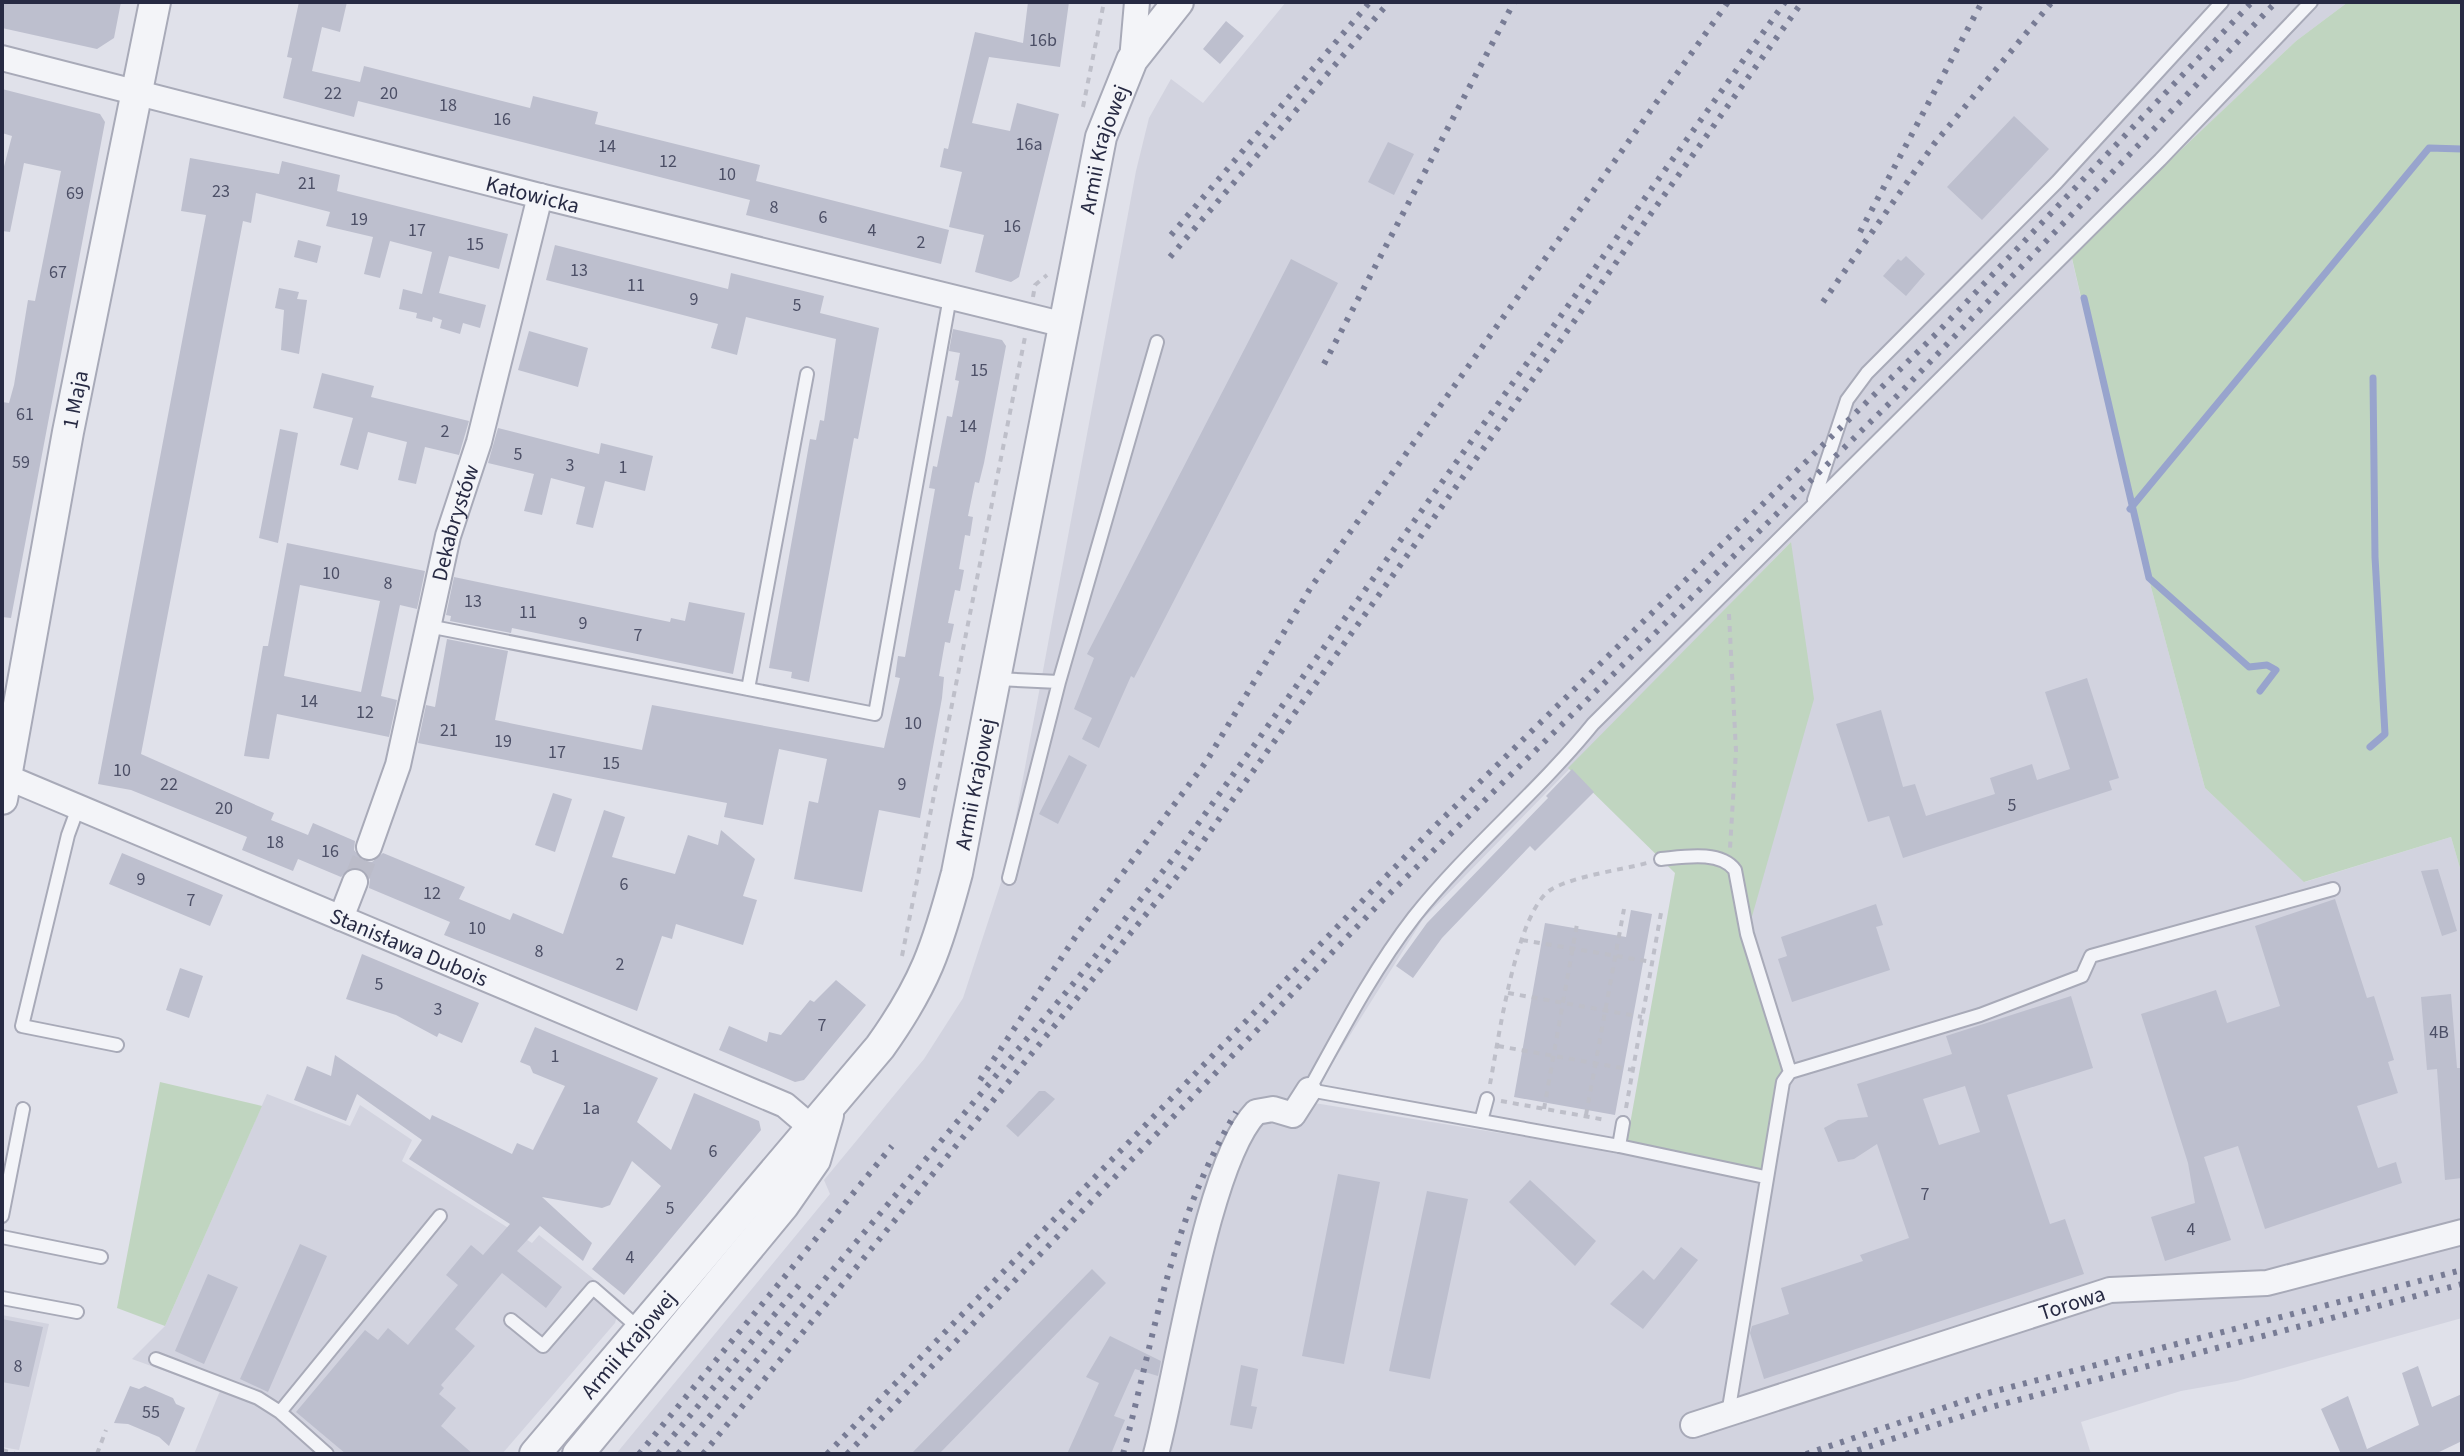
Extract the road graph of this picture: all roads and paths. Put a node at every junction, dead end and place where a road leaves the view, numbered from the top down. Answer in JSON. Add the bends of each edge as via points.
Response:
{"nodes":[{"id":1,"x":155,"y":2,"type":"edge"},
{"id":2,"x":1137,"y":2,"type":"edge"},
{"id":3,"x":1178,"y":2,"type":"edge"},
{"id":4,"x":2222,"y":2,"type":"edge"},
{"id":5,"x":2311,"y":2,"type":"edge"},
{"id":6,"x":2,"y":58,"type":"edge"},
{"id":7,"x":1132,"y":60,"type":"junction"},
{"id":8,"x":136,"y":93,"type":"junction"},
{"id":9,"x":540,"y":196,"type":"junction"},
{"id":10,"x":1052,"y":269,"type":"dead end"},
{"id":11,"x":950,"y":297,"type":"junction"},
{"id":12,"x":1033,"y":297,"type":"dead end"},
{"id":13,"x":1065,"y":325,"type":"junction"},
{"id":14,"x":1026,"y":331,"type":"dead end"},
{"id":15,"x":1157,"y":342,"type":"dead end"},
{"id":16,"x":807,"y":374,"type":"dead end"},
{"id":17,"x":1813,"y":503,"type":"junction"},
{"id":18,"x":1727,"y":589,"type":"junction"},
{"id":19,"x":428,"y":626,"type":"junction"},
{"id":20,"x":994,"y":679,"type":"junction"},
{"id":21,"x":1059,"y":682,"type":"junction"},
{"id":22,"x":748,"y":689,"type":"junction"},
{"id":23,"x":4,"y":783,"type":"edge"},
{"id":24,"x":79,"y":805,"type":"junction"},
{"id":25,"x":369,"y":847,"type":"tunnel mouth"},
{"id":26,"x":1661,"y":859,"type":"joint"},
{"id":27,"x":1729,"y":863,"type":"junction"},
{"id":28,"x":1009,"y":878,"type":"dead end"},
{"id":29,"x":355,"y":882,"type":"tunnel mouth"},
{"id":30,"x":2333,"y":889,"type":"dead end"},
{"id":31,"x":1624,"y":909,"type":"dead end"},
{"id":32,"x":1661,"y":913,"type":"dead end"},
{"id":33,"x":341,"y":918,"type":"junction"},
{"id":34,"x":1577,"y":924,"type":"dead end"},
{"id":35,"x":1522,"y":940,"type":"junction"},
{"id":36,"x":1573,"y":949,"type":"junction"},
{"id":37,"x":1615,"y":956,"type":"junction"},
{"id":38,"x":1652,"y":962,"type":"junction"},
{"id":39,"x":900,"y":963,"type":"dead end"},
{"id":40,"x":1508,"y":993,"type":"junction"},
{"id":41,"x":1563,"y":1004,"type":"junction"},
{"id":42,"x":1605,"y":1011,"type":"junction"},
{"id":43,"x":1642,"y":1017,"type":"junction"},
{"id":44,"x":117,"y":1045,"type":"dead end"},
{"id":45,"x":1498,"y":1046,"type":"junction"},
{"id":46,"x":1554,"y":1056,"type":"junction"},
{"id":47,"x":1596,"y":1064,"type":"junction"},
{"id":48,"x":1633,"y":1070,"type":"junction"},
{"id":49,"x":1790,"y":1072,"type":"junction"},
{"id":50,"x":1309,"y":1090,"type":"junction"},
{"id":51,"x":1487,"y":1099,"type":"junction"},
{"id":52,"x":23,"y":1109,"type":"dead end"},
{"id":53,"x":1544,"y":1109,"type":"junction"},
{"id":54,"x":1586,"y":1116,"type":"junction"},
{"id":55,"x":821,"y":1117,"type":"junction"},
{"id":56,"x":1481,"y":1121,"type":"junction"},
{"id":57,"x":1623,"y":1123,"type":"junction"},
{"id":58,"x":1619,"y":1146,"type":"junction"},
{"id":59,"x":1765,"y":1177,"type":"junction"},
{"id":60,"x":2,"y":1216,"type":"edge"},
{"id":61,"x":440,"y":1216,"type":"dead end"},
{"id":62,"x":2462,"y":1232,"type":"edge"},
{"id":63,"x":2,"y":1237,"type":"edge"},
{"id":64,"x":101,"y":1257,"type":"dead end"},
{"id":65,"x":2,"y":1298,"type":"edge"},
{"id":66,"x":77,"y":1312,"type":"dead end"},
{"id":67,"x":511,"y":1320,"type":"dead end"},
{"id":68,"x":641,"y":1330,"type":"junction"},
{"id":69,"x":156,"y":1359,"type":"dead end"},
{"id":70,"x":280,"y":1412,"type":"junction"},
{"id":71,"x":1728,"y":1414,"type":"junction"},
{"id":72,"x":1693,"y":1425,"type":"dead end"},
{"id":73,"x":106,"y":1430,"type":"dead end"},
{"id":74,"x":585,"y":1446,"type":"edge"},
{"id":75,"x":2,"y":1450,"type":"edge"},
{"id":76,"x":15,"y":1454,"type":"edge"},
{"id":77,"x":97,"y":1454,"type":"edge"},
{"id":78,"x":327,"y":1454,"type":"edge"},
{"id":79,"x":535,"y":1454,"type":"edge"},
{"id":80,"x":1156,"y":1454,"type":"edge"}],
"edges":[{"from":1,"to":8,"type":"street","name":"1 Maja"},
{"from":2,"to":7,"type":"street"},
{"from":3,"to":7,"type":"street","name":"Armii Krajowej"},
{"from":4,"to":17,"type":"lane","via":[[2057,182],[1867,373],[1847,400]]},
{"from":5,"to":17,"type":"lane","via":[[2160,160]]},
{"from":6,"to":8,"type":"street","name":"Katowicka"},
{"from":7,"to":13,"type":"street","name":"Armii Krajowej","via":[[1101,137]]},
{"from":8,"to":9,"type":"street","name":"Katowicka"},
{"from":8,"to":23,"type":"street","name":"1 Maja"},
{"from":9,"to":11,"type":"street","name":"Katowicka"},
{"from":9,"to":19,"type":"street","name":"Dekabrystów"},
{"from":10,"to":12,"type":"path","via":[[1035,285]]},
{"from":11,"to":13,"type":"street","name":"Katowicka"},
{"from":11,"to":22,"type":"lane","via":[[875,714]]},
{"from":13,"to":20,"type":"street","name":"Armii Krajowej"},
{"from":14,"to":39,"type":"path"},
{"from":15,"to":21,"type":"lane"},
{"from":16,"to":22,"type":"lane"},
{"from":17,"to":18,"type":"lane"},
{"from":18,"to":27,"type":"path","via":[[1736,751]]},
{"from":18,"to":50,"type":"lane","via":[[1414,917]]},
{"from":19,"to":22,"type":"lane"},
{"from":19,"to":25,"type":"street","name":"Dekabrystów","via":[[398,765]]},
{"from":20,"to":21,"type":"lane"},
{"from":20,"to":55,"type":"street","name":"Armii Krajowej","via":[[957,873],[928,972],[880,1047]]},
{"from":21,"to":28,"type":"lane"},
{"from":23,"to":24,"type":"street","name":"Stanisława Dubois"},
{"from":24,"to":33,"type":"street","name":"Stanisława Dubois"},
{"from":24,"to":44,"type":"lane","via":[[22,1026]]},
{"from":26,"to":27,"type":"lane","via":[[1695,855]]},
{"from":26,"to":35,"type":"path","via":[[1553,888],[1541,898]]},
{"from":27,"to":49,"type":"lane","via":[[1740,882],[1747,934]]},
{"from":29,"to":33,"type":"street"},
{"from":30,"to":49,"type":"lane","via":[[2091,956],[2082,976],[1980,1015]]},
{"from":31,"to":37,"type":"path"},
{"from":32,"to":38,"type":"path"},
{"from":33,"to":55,"type":"street","name":"Stanisława Dubois"},
{"from":34,"to":36,"type":"path"},
{"from":35,"to":36,"type":"path"},
{"from":35,"to":40,"type":"path"},
{"from":36,"to":37,"type":"path"},
{"from":36,"to":41,"type":"path"},
{"from":37,"to":38,"type":"path"},
{"from":37,"to":42,"type":"path"},
{"from":38,"to":43,"type":"path"},
{"from":40,"to":41,"type":"path"},
{"from":40,"to":45,"type":"path"},
{"from":41,"to":42,"type":"path"},
{"from":41,"to":46,"type":"path"},
{"from":42,"to":43,"type":"path"},
{"from":42,"to":47,"type":"path"},
{"from":43,"to":48,"type":"path"},
{"from":45,"to":46,"type":"path"},
{"from":45,"to":51,"type":"path"},
{"from":46,"to":47,"type":"path"},
{"from":46,"to":53,"type":"path"},
{"from":47,"to":48,"type":"path"},
{"from":47,"to":54,"type":"path"},
{"from":48,"to":57,"type":"path"},
{"from":49,"to":59,"type":"lane","via":[[1783,1082]]},
{"from":50,"to":56,"type":"lane"},
{"from":50,"to":80,"type":"street","via":[[1293,1115],[1273,1109],[1256,1112],[1229,1162],[1206,1236]]},
{"from":51,"to":53,"type":"path"},
{"from":51,"to":56,"type":"lane"},
{"from":52,"to":60,"type":"lane"},
{"from":53,"to":54,"type":"path"},
{"from":54,"to":57,"type":"path"},
{"from":55,"to":68,"type":"street","name":"Armii Krajowej"},
{"from":55,"to":74,"type":"street","via":[[815,1160],[783,1206]]},
{"from":56,"to":58,"type":"lane"},
{"from":57,"to":58,"type":"lane"},
{"from":58,"to":59,"type":"lane"},
{"from":59,"to":71,"type":"lane"},
{"from":61,"to":70,"type":"lane"},
{"from":62,"to":71,"type":"street","name":"Torowa","via":[[2267,1283],[2110,1290]]},
{"from":63,"to":64,"type":"lane"},
{"from":65,"to":66,"type":"lane"},
{"from":67,"to":68,"type":"lane","via":[[543,1346],[593,1288]]},
{"from":68,"to":79,"type":"street","name":"Armii Krajowej"},
{"from":69,"to":70,"type":"lane","via":[[258,1398]]},
{"from":70,"to":78,"type":"lane"},
{"from":71,"to":72,"type":"street","name":"Torowa"},
{"from":73,"to":77,"type":"path"},
{"from":75,"to":76,"type":"path"}]}
